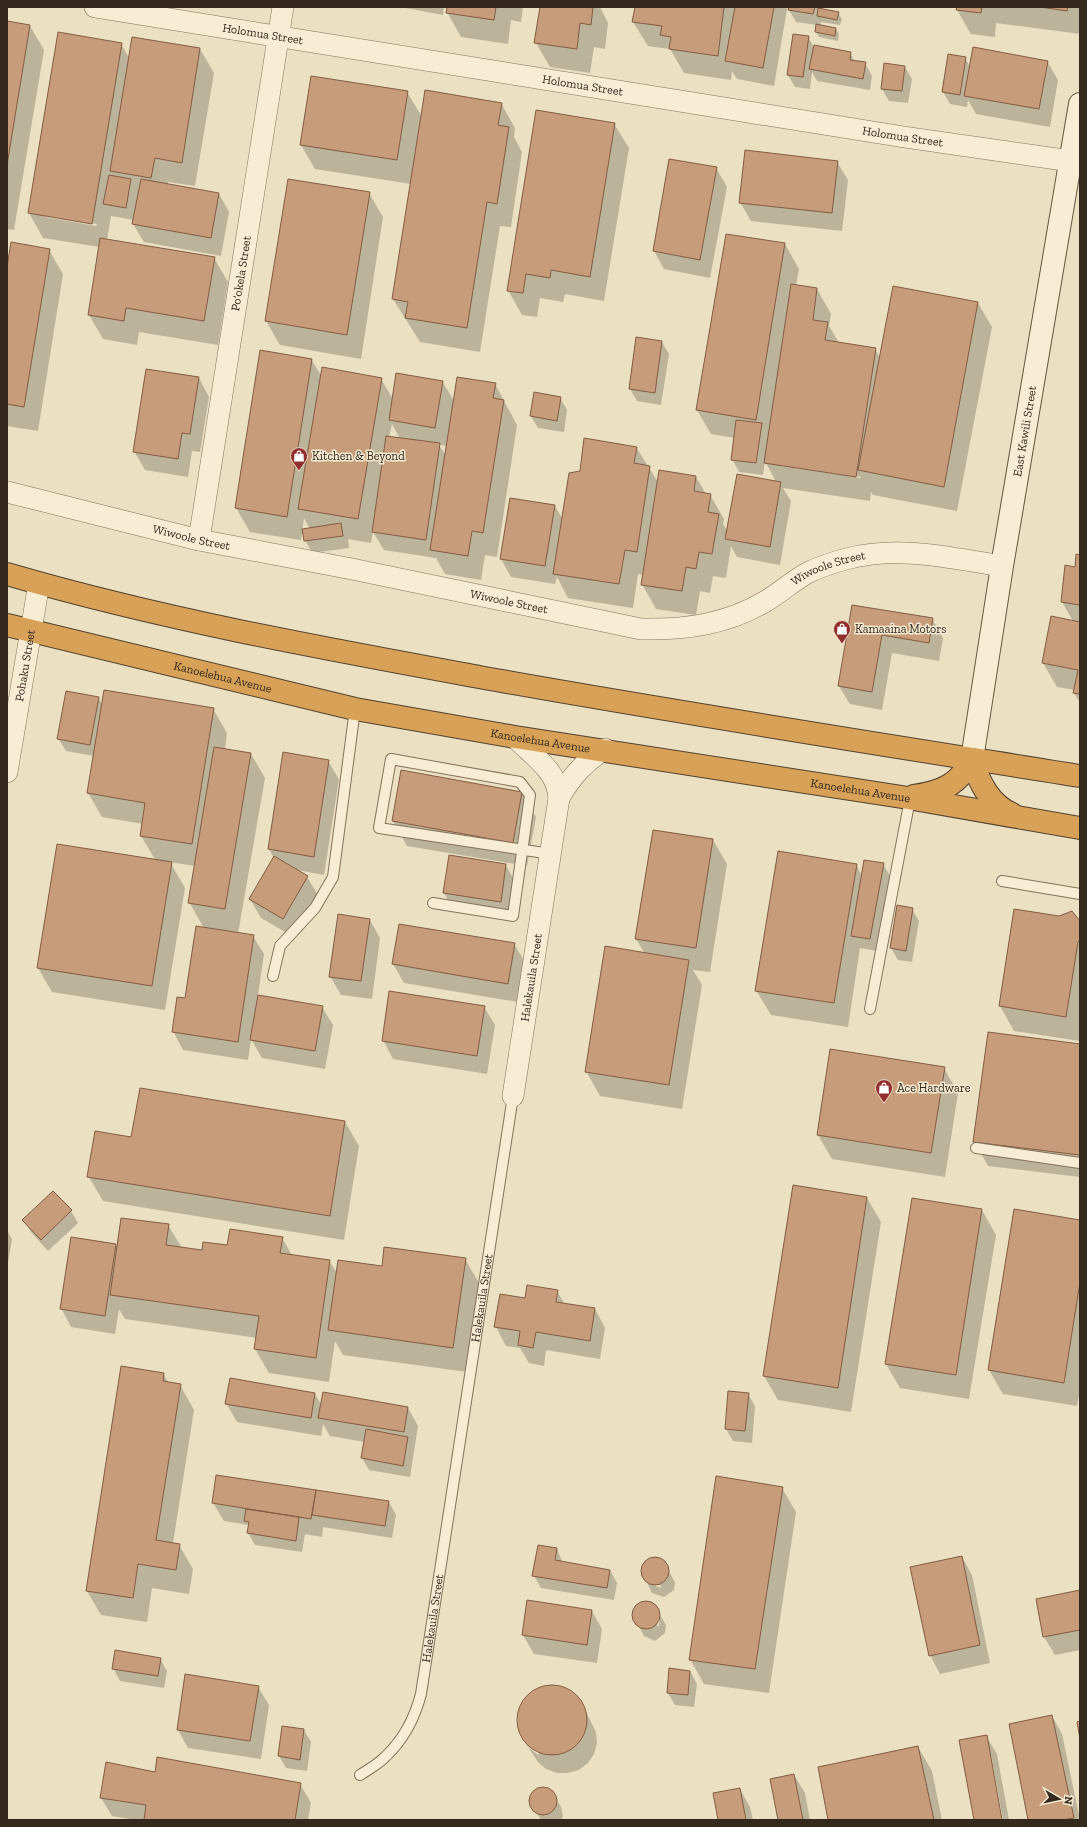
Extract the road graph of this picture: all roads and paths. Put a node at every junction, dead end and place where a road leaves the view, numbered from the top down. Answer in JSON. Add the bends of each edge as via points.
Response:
{"nodes":[{"id":1,"x":95,"y":7,"type":"edge"},
{"id":2,"x":283,"y":7,"type":"edge"},
{"id":3,"x":278,"y":35,"type":"junction"},
{"id":4,"x":1080,"y":104,"type":"edge"},
{"id":5,"x":1071,"y":161,"type":"junction"},
{"id":6,"x":7,"y":492,"type":"edge"},
{"id":7,"x":199,"y":540,"type":"junction"},
{"id":8,"x":1002,"y":566,"type":"junction"},
{"id":9,"x":7,"y":574,"type":"edge"},
{"id":10,"x":39,"y":583,"type":"junction"},
{"id":11,"x":7,"y":625,"type":"edge"},
{"id":12,"x":31,"y":632,"type":"junction"},
{"id":13,"x":355,"y":709,"type":"junction"},
{"id":14,"x":515,"y":736,"type":"junction"},
{"id":15,"x":605,"y":749,"type":"junction"},
{"id":16,"x":972,"y":759,"type":"junction"},
{"id":17,"x":7,"y":772,"type":"edge"},
{"id":18,"x":1080,"y":776,"type":"edge"},
{"id":19,"x":559,"y":798,"type":"junction"},
{"id":20,"x":906,"y":798,"type":"junction"},
{"id":21,"x":1018,"y":817,"type":"junction"},
{"id":22,"x":1080,"y":828,"type":"edge"},
{"id":23,"x":523,"y":850,"type":"junction"},
{"id":24,"x":551,"y":854,"type":"junction"},
{"id":25,"x":1002,"y":881,"type":"dead end"},
{"id":26,"x":1080,"y":894,"type":"edge"},
{"id":27,"x":434,"y":903,"type":"dead end"},
{"id":28,"x":273,"y":976,"type":"dead end"},
{"id":29,"x":870,"y":1009,"type":"dead end"},
{"id":30,"x":514,"y":1096,"type":"joint"},
{"id":31,"x":976,"y":1148,"type":"dead end"},
{"id":32,"x":1080,"y":1163,"type":"edge"},
{"id":33,"x":360,"y":1775,"type":"dead end"}],
"edges":[{"from":1,"to":3,"type":"street","name":"Holomua Street"},
{"from":2,"to":3,"type":"street","name":"Po‘okela Street"},
{"from":3,"to":5,"type":"street","name":"Holomua Street","via":[[904,137]]},
{"from":3,"to":7,"type":"street","name":"Po‘okela Street"},
{"from":4,"to":5,"type":"street","name":"East Kawili Street"},
{"from":5,"to":8,"type":"street","name":"East Kawili Street"},
{"from":6,"to":7,"type":"street","name":"Wiwoole Street"},
{"from":7,"to":8,"type":"street","name":"Wiwoole Street","via":[[641,629],[698,627],[734,617],[765,601],[810,572],[846,559],[879,552],[913,552]]},
{"from":8,"to":16,"type":"street","name":"East Kawili Street"},
{"from":9,"to":10,"type":"highway"},
{"from":10,"to":12,"type":"street","name":"Pohaku Street"},
{"from":10,"to":16,"type":"highway","via":[[207,624],[385,660],[572,694]]},
{"from":11,"to":12,"type":"highway","name":"Kanoelehua Avenue"},
{"from":12,"to":13,"type":"highway","name":"Kanoelehua Avenue"},
{"from":12,"to":17,"type":"street","name":"Pohaku Street"},
{"from":13,"to":14,"type":"highway","name":"Kanoelehua Avenue"},
{"from":13,"to":28,"type":"lane","via":[[333,877],[315,908],[280,946]]},
{"from":14,"to":15,"type":"highway","name":"Kanoelehua Avenue"},
{"from":14,"to":19,"type":"street","name":"Halekauila Street","via":[[554,777],[559,789]]},
{"from":15,"to":19,"type":"street","name":"Halekauila Street","via":[[579,770]]},
{"from":15,"to":20,"type":"highway","name":"Kanoelehua Avenue"},
{"from":16,"to":18,"type":"highway"},
{"from":16,"to":20,"type":"highway","via":[[956,782],[929,794]]},
{"from":16,"to":21,"type":"highway","via":[[978,777],[993,801],[1003,810]]},
{"from":19,"to":24,"type":"street","name":"Halekauila Street"},
{"from":20,"to":21,"type":"highway","name":"Kanoelehua Avenue"},
{"from":20,"to":29,"type":"lane"},
{"from":21,"to":22,"type":"highway","name":"Kanoelehua Avenue"},
{"from":23,"to":23,"type":"lane","via":[[379,828],[391,759],[520,782],[530,795]]},
{"from":23,"to":24,"type":"lane"},
{"from":23,"to":27,"type":"lane","via":[[513,916]]},
{"from":24,"to":30,"type":"street","name":"Halekauila Street"},
{"from":25,"to":26,"type":"lane"},
{"from":30,"to":33,"type":"lane","name":"Halekauila Street","via":[[421,1694],[408,1728],[396,1744],[386,1757]]},
{"from":31,"to":32,"type":"lane"}]}
